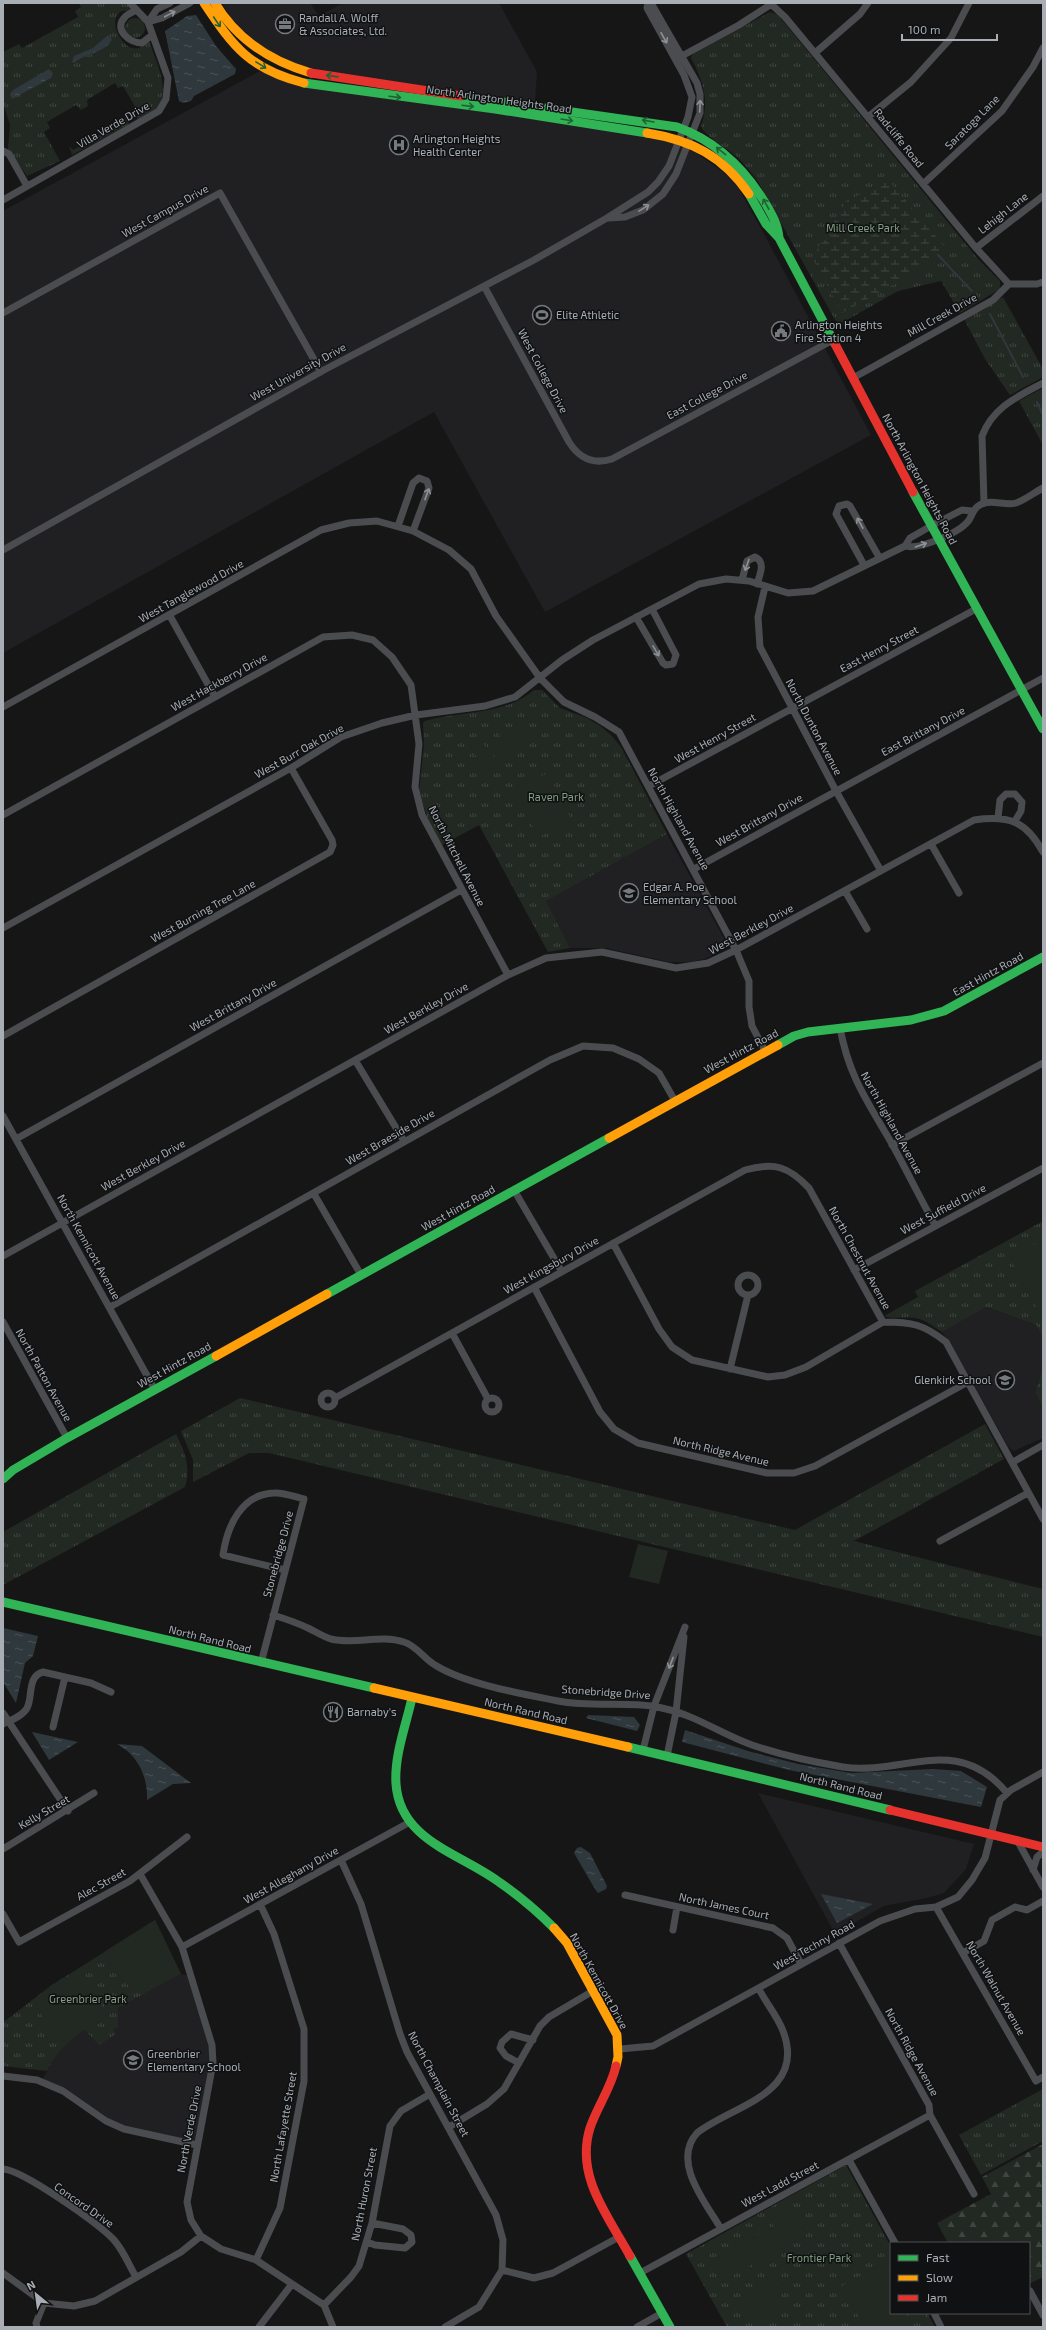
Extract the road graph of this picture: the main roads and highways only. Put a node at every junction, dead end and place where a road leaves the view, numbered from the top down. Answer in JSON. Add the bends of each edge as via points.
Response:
{"nodes":[{"id":1,"x":204,"y":3,"type":"edge"},
{"id":2,"x":215,"y":3,"type":"edge"},
{"id":3,"x":779,"y":238,"type":"junction"},
{"id":4,"x":1043,"y":729,"type":"edge"},
{"id":5,"x":1043,"y":957,"type":"edge"},
{"id":6,"x":944,"y":1011,"type":"joint"},
{"id":7,"x":3,"y":1479,"type":"edge"},
{"id":8,"x":3,"y":1602,"type":"edge"},
{"id":9,"x":412,"y":1698,"type":"junction"},
{"id":10,"x":1043,"y":1847,"type":"edge"},
{"id":11,"x":670,"y":2327,"type":"edge"}],
"edges":[{"from":1,"to":3,"type":"main road","name":"North Arlington Heights Road","one_way":true,"via":[[235,47],[271,72],[291,80],[321,87],[536,115],[688,142],[715,158],[734,175],[751,197],[770,232]]},
{"from":3,"to":2,"type":"main road","name":"North Arlington Heights Road","one_way":true,"via":[[779,228],[750,179],[728,156],[693,132],[629,118],[308,73],[263,54],[229,25]]},
{"from":3,"to":4,"type":"main road","name":"North Arlington Heights Road","via":[[931,526]]},
{"from":5,"to":6,"type":"main road","name":"East Hintz Road"},
{"from":6,"to":7,"type":"main road","name":"West Hintz Road","via":[[911,1020],[808,1032],[765,1051],[67,1438]]},
{"from":8,"to":9,"type":"main road","name":"North Rand Road"},
{"from":9,"to":10,"type":"main road","name":"North Rand Road","via":[[643,1750]]},
{"from":9,"to":11,"type":"main road","name":"North Kennicott Drive","via":[[397,1765],[396,1783],[398,1799],[410,1822],[428,1841],[498,1881],[553,1927],[567,1943],[617,2035],[620,2049],[617,2070],[590,2127],[584,2150],[589,2179]]}]}
